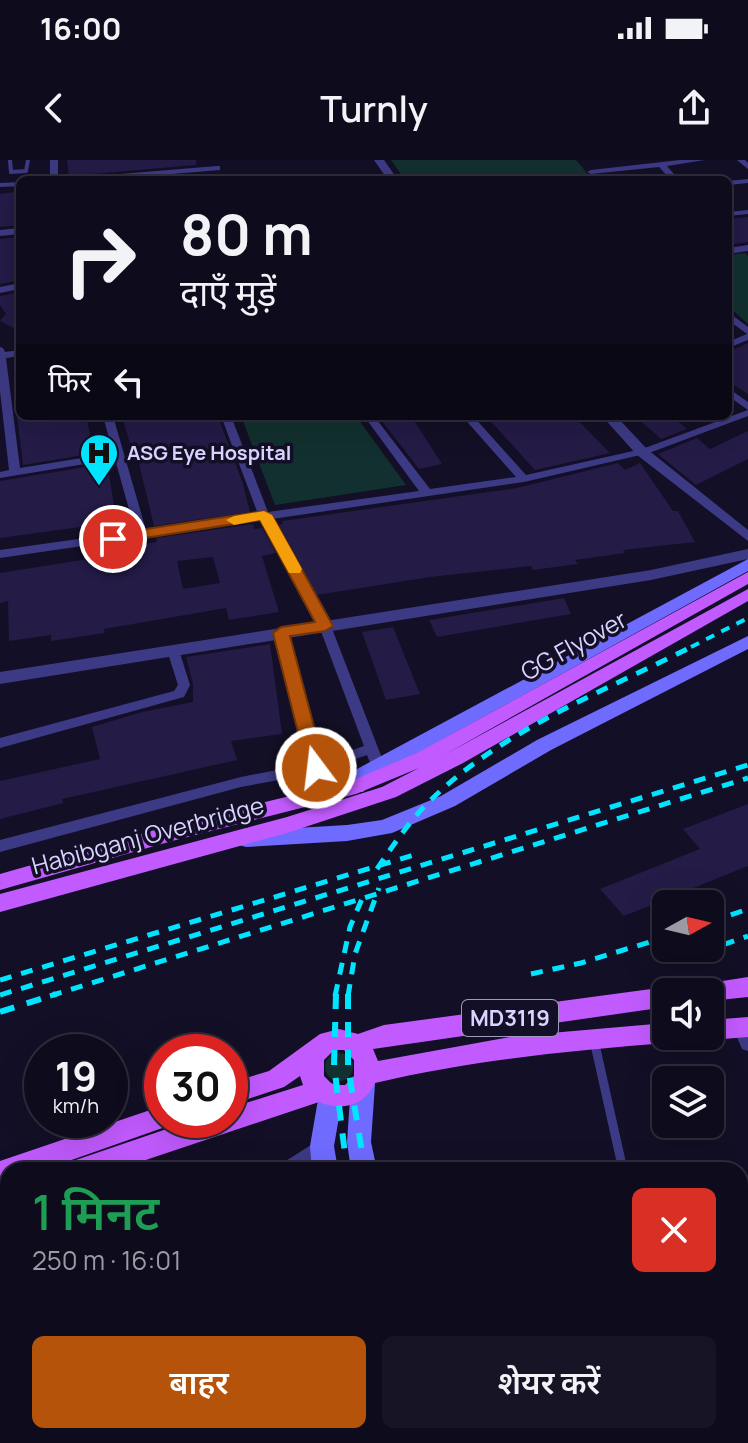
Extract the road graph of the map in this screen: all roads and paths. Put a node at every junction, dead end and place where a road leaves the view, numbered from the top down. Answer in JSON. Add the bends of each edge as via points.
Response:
{"nodes":[{"id":1,"x":10,"y":160,"type":"edge"},
{"id":2,"x":28,"y":160,"type":"edge"},
{"id":3,"x":129,"y":160,"type":"edge"},
{"id":4,"x":582,"y":160,"type":"edge"},
{"id":5,"x":701,"y":160,"type":"edge"},
{"id":6,"x":741,"y":160,"type":"edge"},
{"id":7,"x":216,"y":164,"type":"edge"},
{"id":8,"x":662,"y":165,"type":"junction"},
{"id":9,"x":748,"y":167,"type":"edge"},
{"id":10,"x":591,"y":172,"type":"junction"},
{"id":11,"x":131,"y":175,"type":"junction"},
{"id":12,"x":119,"y":176,"type":"edge"},
{"id":13,"x":594,"y":176,"type":"edge"},
{"id":14,"x":672,"y":176,"type":"edge"},
{"id":15,"x":732,"y":319,"type":"edge"},
{"id":16,"x":748,"y":334,"type":"edge"},
{"id":17,"x":1,"y":353,"type":"edge"},
{"id":18,"x":732,"y":395,"type":"edge"},
{"id":19,"x":748,"y":410,"type":"edge"},
{"id":20,"x":109,"y":420,"type":"edge"},
{"id":21,"x":228,"y":420,"type":"edge"},
{"id":22,"x":372,"y":420,"type":"edge"},
{"id":23,"x":471,"y":420,"type":"edge"},
{"id":24,"x":613,"y":420,"type":"edge"},
{"id":25,"x":723,"y":420,"type":"edge"},
{"id":26,"x":4,"y":421,"type":"edge"},
{"id":27,"x":642,"y":452,"type":"junction"},
{"id":28,"x":120,"y":455,"type":"junction"},
{"id":29,"x":15,"y":473,"type":"junction"},
{"id":30,"x":0,"y":475,"type":"edge"},
{"id":31,"x":524,"y":479,"type":"junction"},
{"id":32,"x":426,"y":492,"type":"junction"},
{"id":33,"x":264,"y":515,"type":"junction"},
{"id":34,"x":142,"y":535,"type":"junction"},
{"id":35,"x":748,"y":537,"type":"edge"},
{"id":36,"x":0,"y":554,"type":"edge"},
{"id":37,"x":748,"y":554,"type":"edge"},
{"id":38,"x":748,"y":564,"type":"edge"},
{"id":39,"x":748,"y":577,"type":"edge"},
{"id":40,"x":748,"y":594,"type":"edge"},
{"id":41,"x":325,"y":626,"type":"junction"},
{"id":42,"x":281,"y":633,"type":"junction"},
{"id":43,"x":748,"y":642,"type":"edge"},
{"id":44,"x":173,"y":650,"type":"junction"},
{"id":45,"x":0,"y":678,"type":"edge"},
{"id":46,"x":0,"y":743,"type":"edge"},
{"id":47,"x":375,"y":757,"type":"junction"},
{"id":48,"x":316,"y":768,"type":"junction"},
{"id":49,"x":356,"y":787,"type":"junction"},
{"id":50,"x":327,"y":795,"type":"junction"},
{"id":51,"x":309,"y":819,"type":"joint"},
{"id":52,"x":235,"y":839,"type":"junction"},
{"id":53,"x":0,"y":846,"type":"edge"},
{"id":54,"x":0,"y":882,"type":"edge"},
{"id":55,"x":0,"y":903,"type":"edge"},
{"id":56,"x":748,"y":987,"type":"edge"},
{"id":57,"x":724,"y":990,"type":"edge"},
{"id":58,"x":652,"y":999,"type":"edge"},
{"id":59,"x":724,"y":1031,"type":"edge"},
{"id":60,"x":746,"y":1033,"type":"edge"},
{"id":61,"x":652,"y":1034,"type":"edge"},
{"id":62,"x":593,"y":1038,"type":"junction"},
{"id":63,"x":356,"y":1045,"type":"junction"},
{"id":64,"x":314,"y":1052,"type":"junction"},
{"id":65,"x":366,"y":1079,"type":"junction"},
{"id":66,"x":248,"y":1088,"type":"edge"},
{"id":67,"x":326,"y":1092,"type":"junction"},
{"id":68,"x":248,"y":1113,"type":"edge"},
{"id":69,"x":144,"y":1123,"type":"edge"},
{"id":70,"x":174,"y":1138,"type":"edge"},
{"id":71,"x":323,"y":1158,"type":"edge"},
{"id":72,"x":31,"y":1162,"type":"edge"},
{"id":73,"x":105,"y":1162,"type":"edge"},
{"id":74,"x":363,"y":1162,"type":"edge"},
{"id":75,"x":621,"y":1162,"type":"edge"}],
"edges":[{"from":1,"to":2,"type":"lane","via":[[11,172],[26,171]]},
{"from":3,"to":11,"type":"street"},
{"from":4,"to":10,"type":"street"},
{"from":5,"to":8,"type":"street"},
{"from":6,"to":9,"type":"street"},
{"from":7,"to":11,"type":"street"},
{"from":8,"to":10,"type":"street"},
{"from":8,"to":14,"type":"street"},
{"from":10,"to":13,"type":"street"},
{"from":11,"to":12,"type":"street"},
{"from":15,"to":16,"type":"street"},
{"from":17,"to":26,"type":"street"},
{"from":18,"to":19,"type":"street"},
{"from":20,"to":28,"type":"street"},
{"from":21,"to":33,"type":"street"},
{"from":22,"to":32,"type":"street"},
{"from":23,"to":31,"type":"street"},
{"from":24,"to":27,"type":"street"},
{"from":25,"to":27,"type":"street"},
{"from":26,"to":29,"type":"street"},
{"from":27,"to":31,"type":"street"},
{"from":27,"to":35,"type":"street"},
{"from":28,"to":29,"type":"street"},
{"from":28,"to":34,"type":"street"},
{"from":29,"to":30,"type":"street"},
{"from":31,"to":32,"type":"street"},
{"from":32,"to":33,"type":"street"},
{"from":33,"to":34,"type":"street"},
{"from":33,"to":41,"type":"street"},
{"from":34,"to":36,"type":"street"},
{"from":37,"to":41,"type":"street","via":[[691,568]]},
{"from":38,"to":47,"type":"main road"},
{"from":39,"to":49,"type":"main road","name":"GG Flyover","via":[[424,758]]},
{"from":40,"to":51,"type":"main road","name":"GG Flyover","via":[[456,758],[389,792]]},
{"from":41,"to":42,"type":"street"},
{"from":41,"to":47,"type":"street"},
{"from":42,"to":44,"type":"street"},
{"from":42,"to":48,"type":"street"},
{"from":43,"to":52,"type":"main road","via":[[544,745],[448,801],[385,827]]},
{"from":44,"to":45,"type":"street"},
{"from":44,"to":46,"type":"street","via":[[184,685],[179,694]]},
{"from":47,"to":48,"type":"street"},
{"from":47,"to":49,"type":"main road"},
{"from":48,"to":50,"type":"street"},
{"from":48,"to":53,"type":"street","via":[[241,782]]},
{"from":49,"to":50,"type":"main road","name":"Habibganj Overbridge"},
{"from":50,"to":54,"type":"main road","name":"Habibganj Overbridge"},
{"from":51,"to":52,"type":"main road","name":"Habibganj Overbridge"},
{"from":52,"to":55,"type":"main road","name":"Habibganj Overbridge"},
{"from":56,"to":57,"type":"main road"},
{"from":58,"to":63,"type":"main road","number":"MD3119","via":[[384,1035]]},
{"from":59,"to":60,"type":"main road"},
{"from":61,"to":62,"type":"main road","number":"MD3119"},
{"from":62,"to":65,"type":"main road","number":"MD3119","via":[[433,1060]]},
{"from":62,"to":75,"type":"lane"},
{"from":63,"to":64,"type":"main road","via":[[330,1042]]},
{"from":63,"to":65,"type":"main road","via":[[367,1058]]},
{"from":64,"to":66,"type":"main road","via":[[276,1079]]},
{"from":64,"to":67,"type":"main road","via":[[310,1076]]},
{"from":65,"to":67,"type":"main road","via":[[350,1093]]},
{"from":65,"to":74,"type":"main road","via":[[359,1142]]},
{"from":67,"to":68,"type":"main road"},
{"from":67,"to":71,"type":"main road"},
{"from":69,"to":72,"type":"main road"},
{"from":70,"to":73,"type":"main road"}]}
